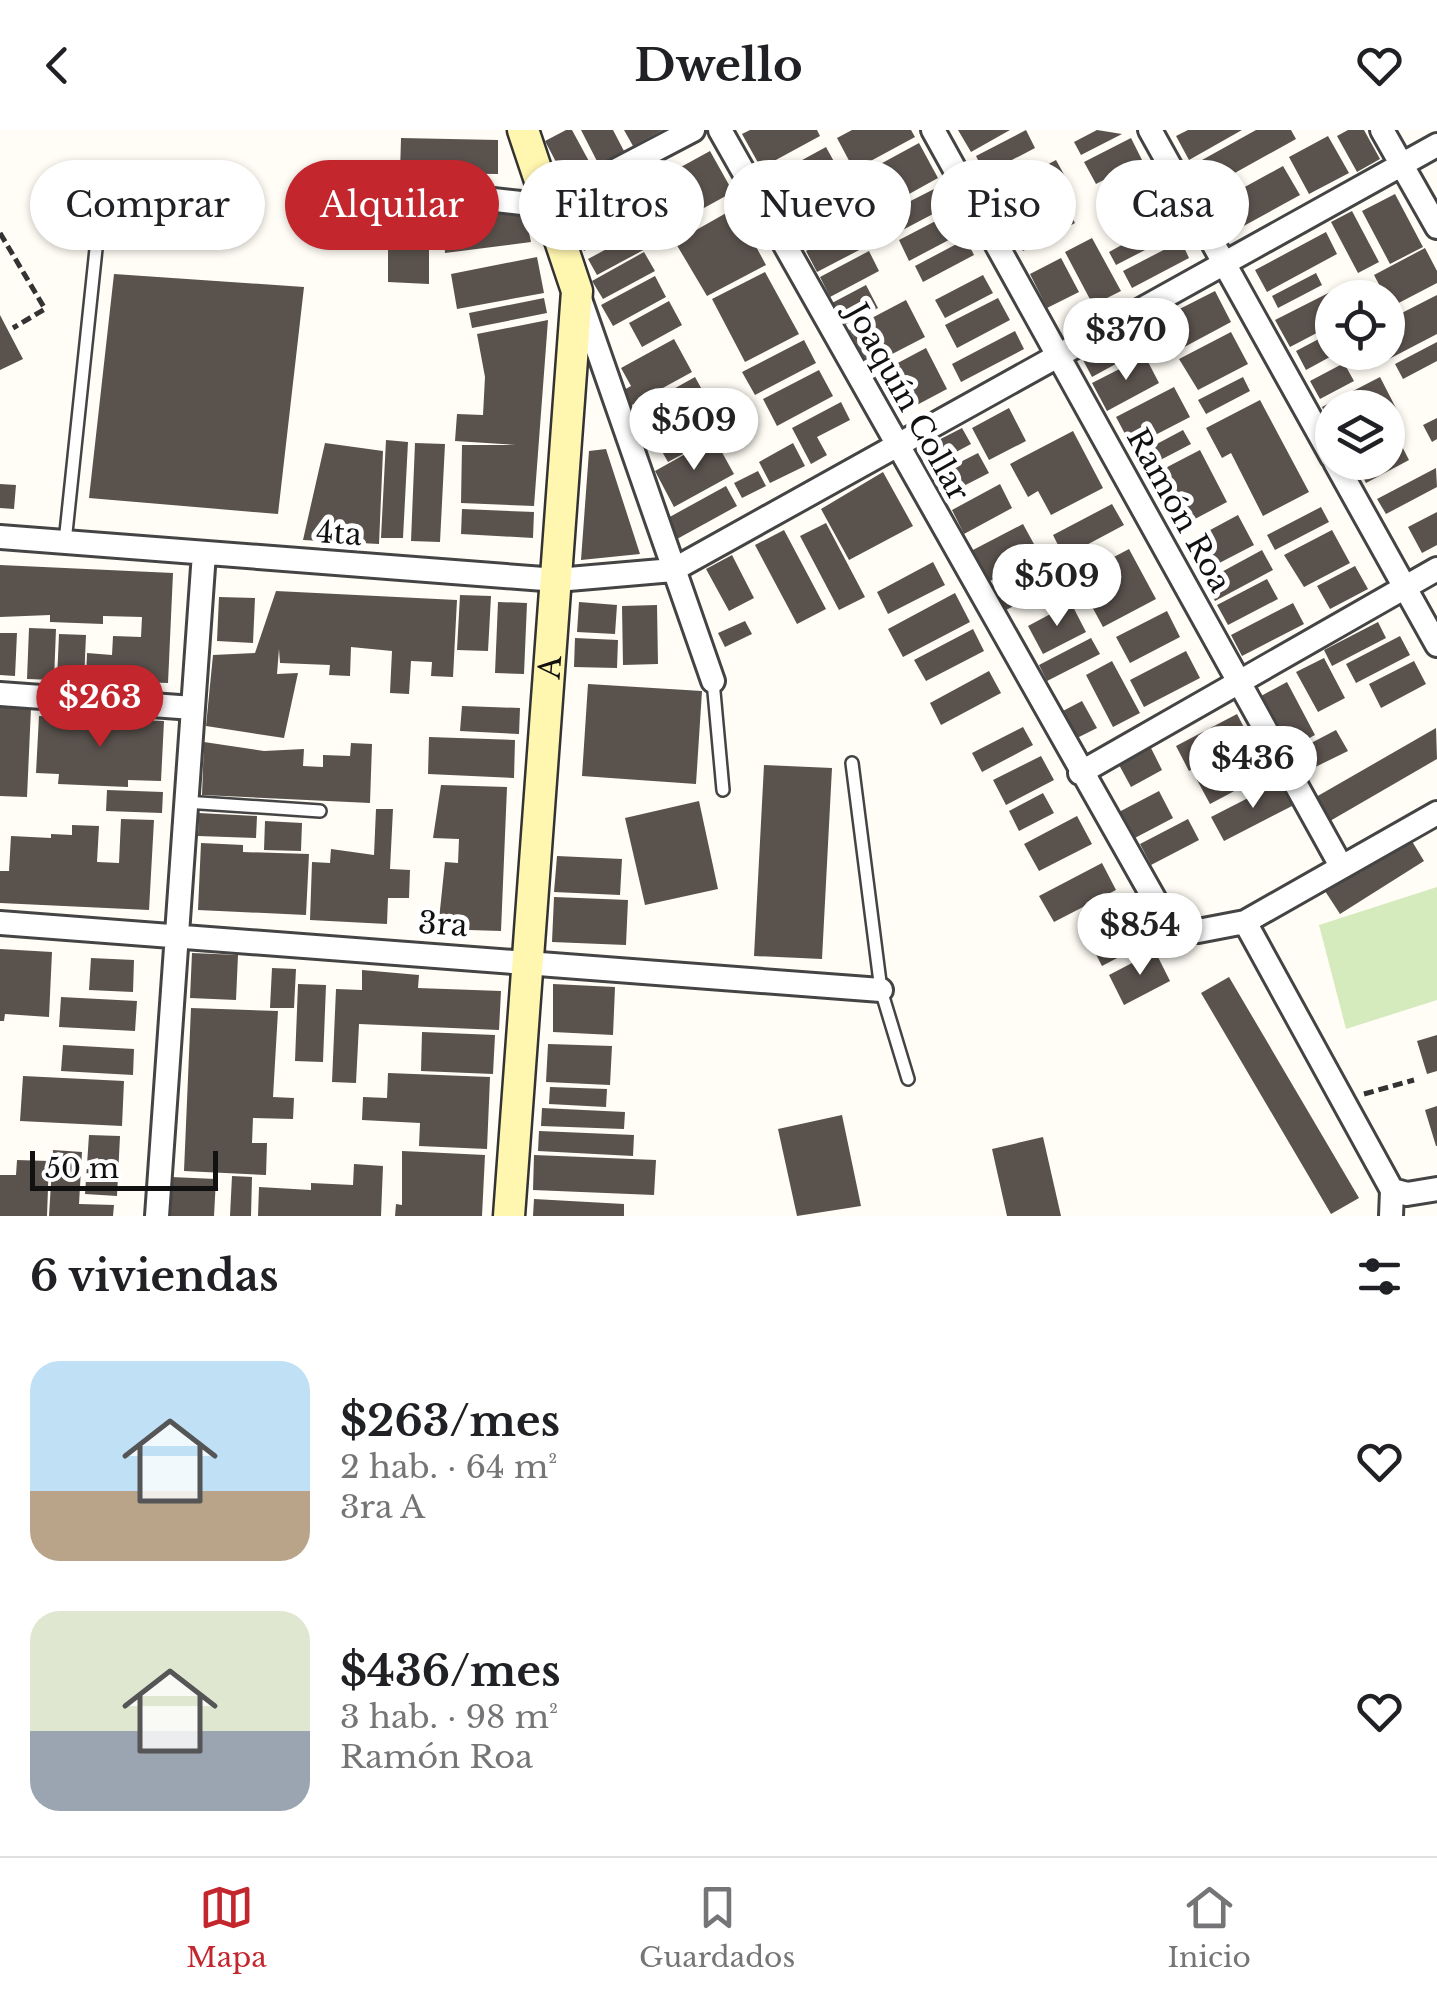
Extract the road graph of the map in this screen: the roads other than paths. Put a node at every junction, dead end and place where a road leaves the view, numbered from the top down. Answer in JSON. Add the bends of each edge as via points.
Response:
{"nodes":[{"id":1,"x":523,"y":130,"type":"edge"},
{"id":2,"x":693,"y":130,"type":"edge"},
{"id":3,"x":720,"y":130,"type":"edge"},
{"id":4,"x":933,"y":130,"type":"edge"},
{"id":5,"x":1150,"y":130,"type":"edge"},
{"id":6,"x":1382,"y":130,"type":"edge"},
{"id":7,"x":1437,"y":146,"type":"edge"},
{"id":8,"x":533,"y":160,"type":"edge"},
{"id":9,"x":636,"y":160,"type":"edge"},
{"id":10,"x":1402,"y":166,"type":"junction"},
{"id":11,"x":1437,"y":226,"type":"edge"},
{"id":12,"x":96,"y":250,"type":"edge"},
{"id":13,"x":564,"y":250,"type":"edge"},
{"id":14,"x":1225,"y":264,"type":"junction"},
{"id":15,"x":578,"y":291,"type":"junction"},
{"id":16,"x":1060,"y":355,"type":"junction"},
{"id":17,"x":1315,"y":426,"type":"edge"},
{"id":18,"x":898,"y":444,"type":"junction"},
{"id":19,"x":1345,"y":480,"type":"edge"},
{"id":20,"x":0,"y":537,"type":"edge"},
{"id":21,"x":65,"y":542,"type":"junction"},
{"id":22,"x":204,"y":553,"type":"junction"},
{"id":23,"x":673,"y":570,"type":"junction"},
{"id":24,"x":1437,"y":570,"type":"edge"},
{"id":25,"x":557,"y":580,"type":"junction"},
{"id":26,"x":1405,"y":588,"type":"junction"},
{"id":27,"x":1437,"y":645,"type":"edge"},
{"id":28,"x":712,"y":681,"type":"joint"},
{"id":29,"x":1239,"y":682,"type":"junction"},
{"id":30,"x":0,"y":694,"type":"edge"},
{"id":31,"x":193,"y":708,"type":"junction"},
{"id":32,"x":852,"y":764,"type":"dead end"},
{"id":33,"x":1080,"y":773,"type":"junction"},
{"id":34,"x":723,"y":790,"type":"dead end"},
{"id":35,"x":186,"y":802,"type":"junction"},
{"id":36,"x":320,"y":812,"type":"dead end"},
{"id":37,"x":1437,"y":813,"type":"edge"},
{"id":38,"x":1341,"y":866,"type":"junction"},
{"id":39,"x":0,"y":922,"type":"edge"},
{"id":40,"x":1245,"y":922,"type":"junction"},
{"id":41,"x":178,"y":934,"type":"junction"},
{"id":42,"x":528,"y":961,"type":"junction"},
{"id":43,"x":881,"y":990,"type":"junction"},
{"id":44,"x":908,"y":1079,"type":"dead end"},
{"id":45,"x":1437,"y":1189,"type":"edge"},
{"id":46,"x":1392,"y":1190,"type":"junction"},
{"id":47,"x":157,"y":1216,"type":"edge"},
{"id":48,"x":509,"y":1216,"type":"edge"},
{"id":49,"x":1391,"y":1216,"type":"edge"}],
"edges":[{"from":1,"to":8,"type":"street","name":"A"},
{"from":2,"to":9,"type":"street"},
{"from":3,"to":18,"type":"street","name":"Joaquín Collar"},
{"from":4,"to":16,"type":"street","name":"Ramón Roa"},
{"from":5,"to":14,"type":"street"},
{"from":6,"to":10,"type":"street"},
{"from":7,"to":10,"type":"street"},
{"from":10,"to":11,"type":"street"},
{"from":10,"to":14,"type":"street"},
{"from":12,"to":21,"type":"lane"},
{"from":13,"to":15,"type":"street","name":"A"},
{"from":14,"to":16,"type":"street"},
{"from":14,"to":17,"type":"street"},
{"from":15,"to":23,"type":"street"},
{"from":15,"to":25,"type":"street","name":"A"},
{"from":16,"to":18,"type":"street"},
{"from":16,"to":29,"type":"street","name":"Ramón Roa"},
{"from":18,"to":23,"type":"street"},
{"from":18,"to":33,"type":"street","name":"Joaquín Collar"},
{"from":19,"to":26,"type":"street"},
{"from":20,"to":21,"type":"street","name":"4ta"},
{"from":21,"to":22,"type":"street","name":"4ta"},
{"from":22,"to":25,"type":"street","name":"4ta"},
{"from":22,"to":31,"type":"street"},
{"from":23,"to":25,"type":"street","name":"4ta"},
{"from":23,"to":28,"type":"street"},
{"from":24,"to":26,"type":"street"},
{"from":25,"to":42,"type":"street","name":"A"},
{"from":26,"to":27,"type":"street"},
{"from":26,"to":29,"type":"street"},
{"from":28,"to":34,"type":"lane"},
{"from":29,"to":33,"type":"street"},
{"from":29,"to":38,"type":"street","name":"Ramón Roa"},
{"from":30,"to":31,"type":"street"},
{"from":31,"to":35,"type":"street"},
{"from":32,"to":43,"type":"lane"},
{"from":33,"to":40,"type":"street","name":"Joaquín Collar","via":[[1160,909],[1198,930]]},
{"from":35,"to":36,"type":"lane"},
{"from":35,"to":41,"type":"street"},
{"from":37,"to":38,"type":"street"},
{"from":38,"to":40,"type":"street"},
{"from":39,"to":41,"type":"street","name":"3ra"},
{"from":40,"to":46,"type":"street"},
{"from":41,"to":42,"type":"street","name":"3ra"},
{"from":41,"to":47,"type":"street"},
{"from":42,"to":43,"type":"street","name":"3ra"},
{"from":42,"to":48,"type":"street","name":"A"},
{"from":43,"to":44,"type":"lane"},
{"from":45,"to":46,"type":"street"},
{"from":46,"to":49,"type":"street"}]}
